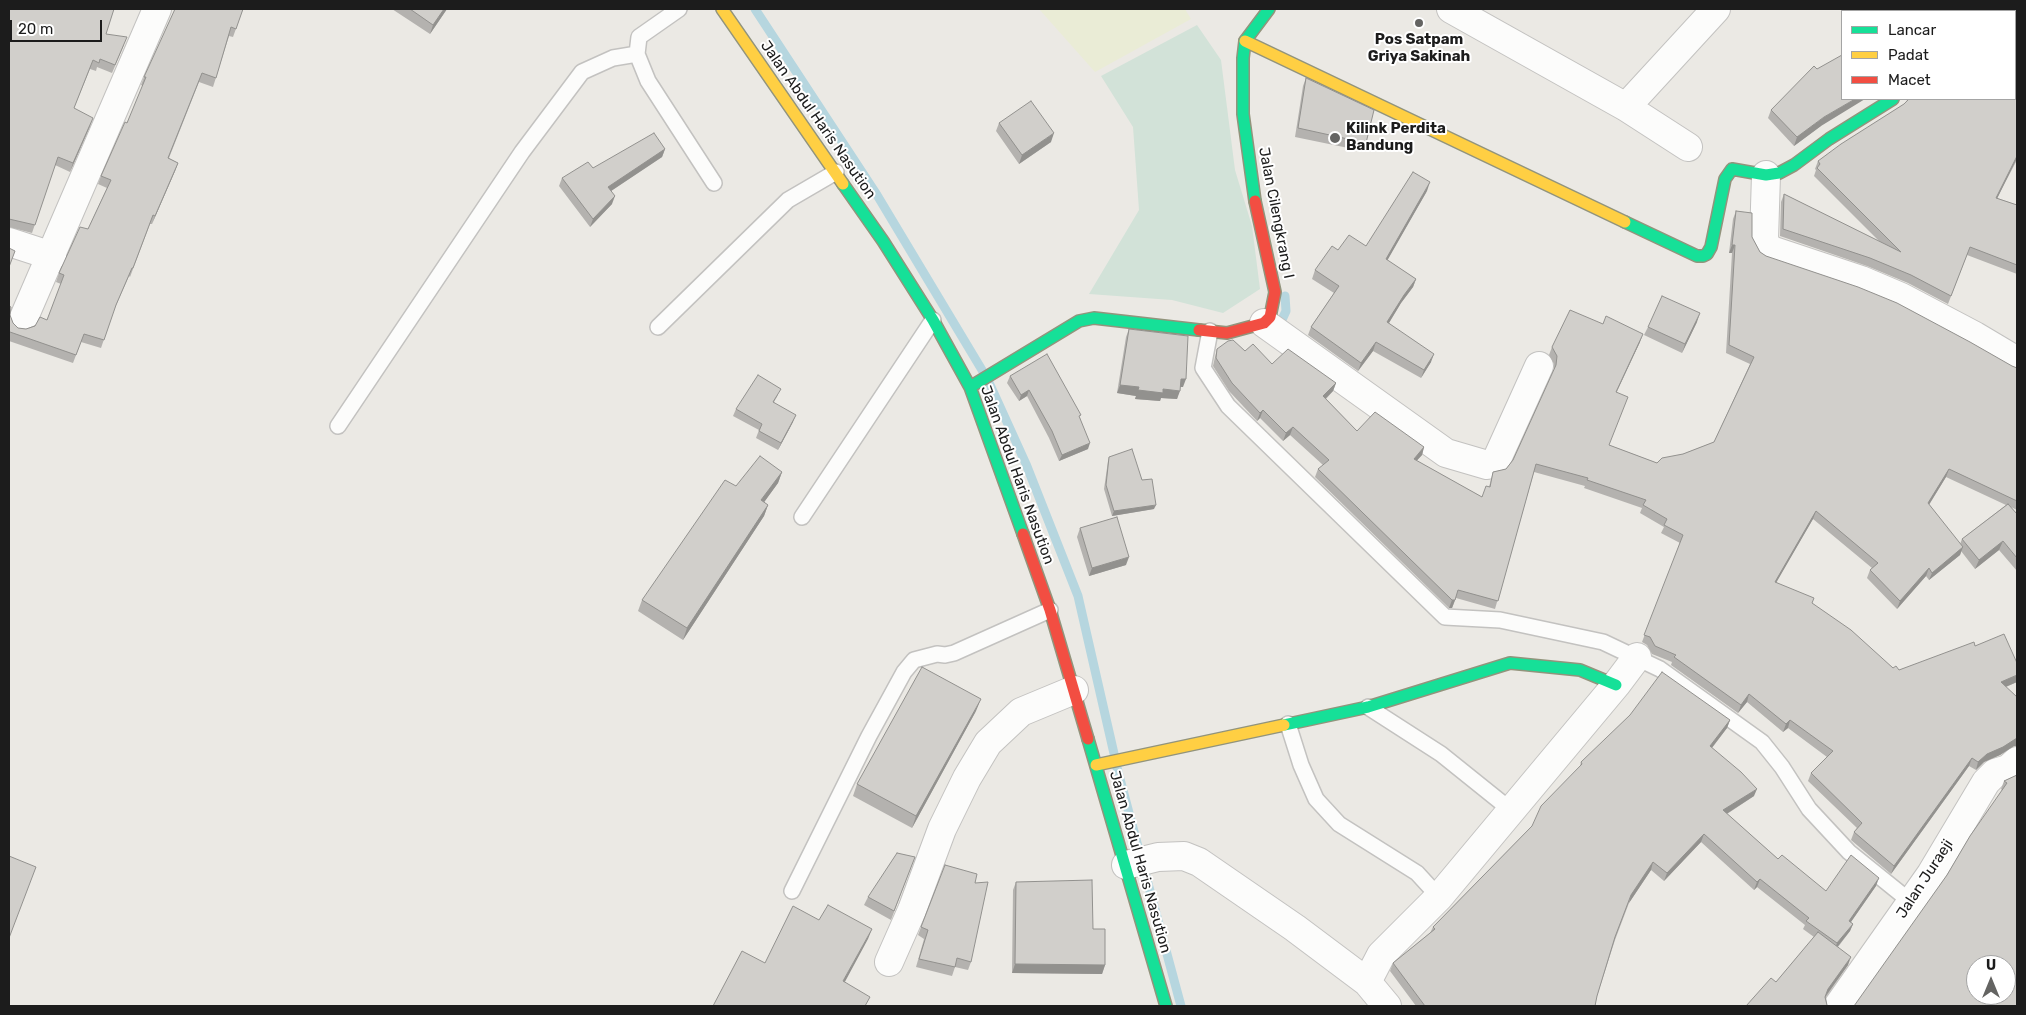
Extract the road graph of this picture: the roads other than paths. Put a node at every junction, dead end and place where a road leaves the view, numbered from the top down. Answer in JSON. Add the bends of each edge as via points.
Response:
{"nodes":[{"id":1,"x":157,"y":9,"type":"edge"},
{"id":2,"x":680,"y":9,"type":"edge"},
{"id":3,"x":722,"y":9,"type":"edge"},
{"id":4,"x":1269,"y":9,"type":"edge"},
{"id":5,"x":1451,"y":9,"type":"edge"},
{"id":6,"x":1716,"y":9,"type":"edge"},
{"id":7,"x":1245,"y":41,"type":"junction"},
{"id":8,"x":637,"y":54,"type":"junction"},
{"id":9,"x":1891,"y":100,"type":"edge"},
{"id":10,"x":1626,"y":107,"type":"junction"},
{"id":11,"x":1688,"y":147,"type":"dead end"},
{"id":12,"x":836,"y":172,"type":"junction"},
{"id":13,"x":1766,"y":174,"type":"junction"},
{"id":14,"x":714,"y":183,"type":"dead end"},
{"id":15,"x":9,"y":242,"type":"edge"},
{"id":16,"x":52,"y":256,"type":"junction"},
{"id":17,"x":933,"y":320,"type":"junction"},
{"id":18,"x":22,"y":322,"type":"dead end"},
{"id":19,"x":1264,"y":323,"type":"junction"},
{"id":20,"x":658,"y":328,"type":"dead end"},
{"id":21,"x":1210,"y":330,"type":"junction"},
{"id":22,"x":2017,"y":361,"type":"edge"},
{"id":23,"x":1539,"y":366,"type":"dead end"},
{"id":24,"x":970,"y":388,"type":"junction"},
{"id":25,"x":338,"y":426,"type":"dead end"},
{"id":26,"x":802,"y":517,"type":"dead end"},
{"id":27,"x":1050,"y":610,"type":"junction"},
{"id":28,"x":1637,"y":657,"type":"junction"},
{"id":29,"x":1616,"y":685,"type":"junction"},
{"id":30,"x":1074,"y":690,"type":"junction"},
{"id":31,"x":1368,"y":707,"type":"junction"},
{"id":32,"x":1288,"y":724,"type":"junction"},
{"id":33,"x":2017,"y":761,"type":"edge"},
{"id":34,"x":1096,"y":765,"type":"junction"},
{"id":35,"x":1512,"y":811,"type":"junction"},
{"id":36,"x":1126,"y":865,"type":"junction"},
{"id":37,"x":792,"y":891,"type":"dead end"},
{"id":38,"x":1439,"y":897,"type":"junction"},
{"id":39,"x":1911,"y":902,"type":"junction"},
{"id":40,"x":889,"y":962,"type":"dead end"},
{"id":41,"x":1366,"y":982,"type":"junction"},
{"id":42,"x":1166,"y":1006,"type":"edge"},
{"id":43,"x":1387,"y":1006,"type":"edge"},
{"id":44,"x":1838,"y":1006,"type":"edge"}],
"edges":[{"from":1,"to":16,"type":"street"},
{"from":2,"to":8,"type":"lane","via":[[639,37]]},
{"from":3,"to":12,"type":"main road","name":"Jalan Abdul Haris Nasution"},
{"from":4,"to":7,"type":"main road"},
{"from":5,"to":10,"type":"street"},
{"from":6,"to":10,"type":"street"},
{"from":7,"to":13,"type":"main road","via":[[1697,256],[1707,254],[1711,247],[1725,179],[1732,169]]},
{"from":7,"to":19,"type":"main road","name":"Jalan Cilengkrang I","via":[[1243,114],[1256,206],[1275,292],[1270,317]]},
{"from":8,"to":14,"type":"lane","via":[[648,81]]},
{"from":8,"to":25,"type":"lane","via":[[613,58],[582,72],[522,152]]},
{"from":9,"to":13,"type":"main road","via":[[1794,165],[1779,173]]},
{"from":10,"to":11,"type":"street"},
{"from":12,"to":17,"type":"main road","name":"Jalan Abdul Haris Nasution"},
{"from":12,"to":20,"type":"lane","via":[[788,200]]},
{"from":13,"to":22,"type":"street","via":[[1764,239],[1768,249],[1901,297]]},
{"from":15,"to":16,"type":"street"},
{"from":16,"to":18,"type":"street"},
{"from":17,"to":24,"type":"main road","name":"Jalan Abdul Haris Nasution"},
{"from":17,"to":26,"type":"lane"},
{"from":19,"to":21,"type":"main road","via":[[1226,333]]},
{"from":19,"to":23,"type":"street","via":[[1446,453],[1486,466],[1496,461]]},
{"from":21,"to":24,"type":"main road","via":[[1094,318],[1079,321]]},
{"from":21,"to":28,"type":"lane","via":[[1203,368],[1228,406],[1445,617],[1500,620],[1604,642]]},
{"from":24,"to":27,"type":"main road","name":"Jalan Abdul Haris Nasution"},
{"from":27,"to":30,"type":"main road","name":"Jalan Abdul Haris Nasution"},
{"from":27,"to":37,"type":"lane","via":[[954,653],[914,660],[869,736]]},
{"from":28,"to":29,"type":"street"},
{"from":28,"to":39,"type":"lane","via":[[1660,669],[1762,742],[1815,816],[1849,852]]},
{"from":29,"to":31,"type":"main road","via":[[1580,670],[1510,662]]},
{"from":29,"to":35,"type":"street"},
{"from":30,"to":34,"type":"main road","name":"Jalan Abdul Haris Nasution"},
{"from":30,"to":40,"type":"street","via":[[1021,712],[988,743],[942,829]]},
{"from":31,"to":32,"type":"main road"},
{"from":31,"to":35,"type":"lane","via":[[1441,754]]},
{"from":32,"to":34,"type":"main road"},
{"from":32,"to":38,"type":"lane","via":[[1316,799],[1339,824],[1417,874]]},
{"from":33,"to":39,"type":"street","name":"Jalan Juraeji","via":[[1986,782]]},
{"from":34,"to":36,"type":"main road","name":"Jalan Abdul Haris Nasution"},
{"from":35,"to":38,"type":"street"},
{"from":36,"to":41,"type":"street","via":[[1158,857],[1184,856],[1199,862]]},
{"from":36,"to":42,"type":"main road","name":"Jalan Abdul Haris Nasution"},
{"from":38,"to":41,"type":"street","via":[[1381,955]]},
{"from":39,"to":44,"type":"street","name":"Jalan Juraeji"},
{"from":41,"to":43,"type":"street"}]}
